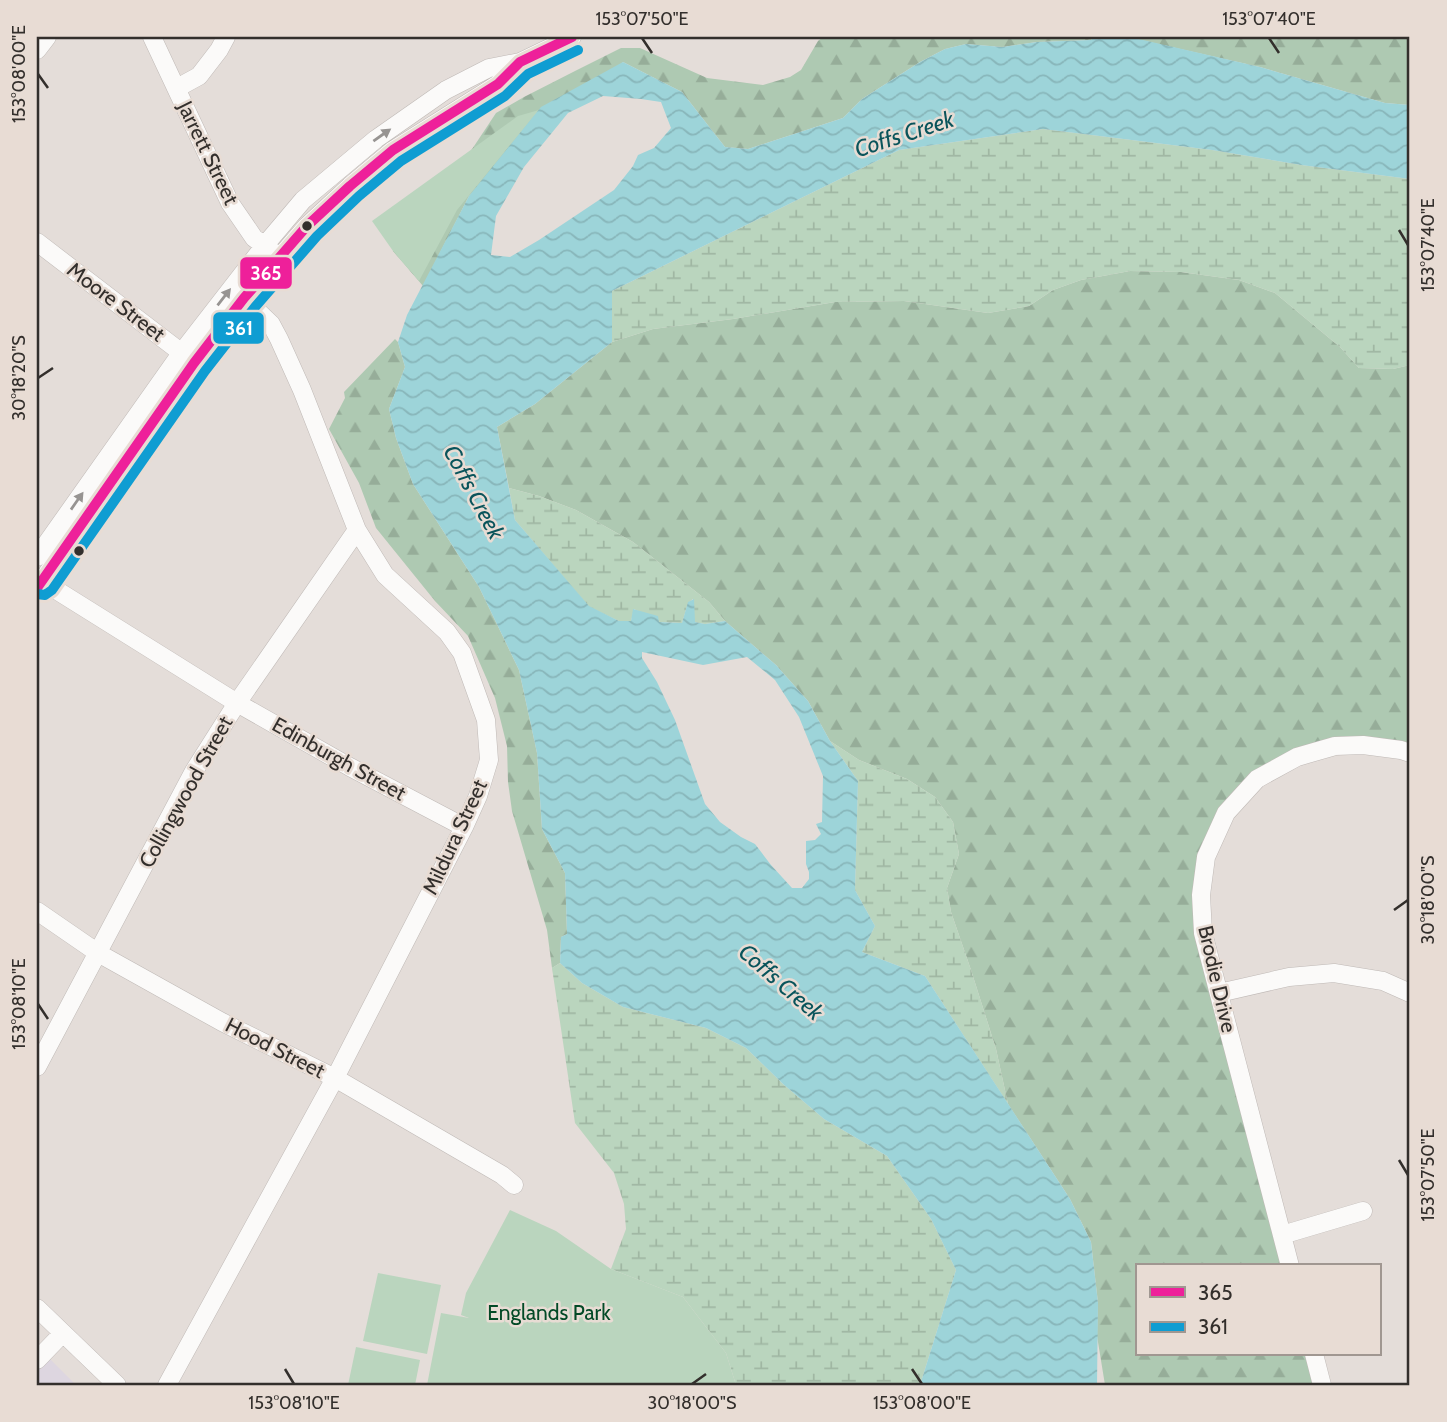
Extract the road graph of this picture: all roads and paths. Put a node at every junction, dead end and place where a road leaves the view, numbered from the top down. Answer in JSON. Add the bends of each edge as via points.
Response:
{"nodes":[{"id":1,"x":47,"y":37,"type":"edge"},
{"id":2,"x":152,"y":37,"type":"edge"},
{"id":3,"x":226,"y":37,"type":"edge"},
{"id":4,"x":572,"y":37,"type":"edge"},
{"id":5,"x":37,"y":50,"type":"edge"},
{"id":6,"x":520,"y":62,"type":"junction"},
{"id":7,"x":177,"y":88,"type":"junction"},
{"id":8,"x":37,"y":242,"type":"edge"},
{"id":9,"x":265,"y":245,"type":"junction"},
{"id":10,"x":280,"y":258,"type":"junction"},
{"id":11,"x":244,"y":298,"type":"junction"},
{"id":12,"x":188,"y":358,"type":"junction"},
{"id":13,"x":357,"y":530,"type":"junction"},
{"id":14,"x":37,"y":557,"type":"edge"},
{"id":15,"x":38,"y":582,"type":"edge"},
{"id":16,"x":237,"y":703,"type":"junction"},
{"id":17,"x":1410,"y":753,"type":"edge"},
{"id":18,"x":464,"y":827,"type":"junction"},
{"id":19,"x":37,"y":911,"type":"edge"},
{"id":20,"x":98,"y":953,"type":"junction"},
{"id":21,"x":1219,"y":993,"type":"junction"},
{"id":22,"x":1410,"y":993,"type":"edge"},
{"id":23,"x":37,"y":1067,"type":"edge"},
{"id":24,"x":335,"y":1078,"type":"junction"},
{"id":25,"x":514,"y":1185,"type":"dead end"},
{"id":26,"x":1363,"y":1211,"type":"dead end"},
{"id":27,"x":1282,"y":1235,"type":"junction"},
{"id":28,"x":1289,"y":1264,"type":"edge"},
{"id":29,"x":37,"y":1308,"type":"edge"},
{"id":30,"x":63,"y":1333,"type":"junction"},
{"id":31,"x":1315,"y":1356,"type":"edge"},
{"id":32,"x":37,"y":1360,"type":"edge"},
{"id":33,"x":117,"y":1385,"type":"edge"},
{"id":34,"x":167,"y":1385,"type":"edge"},
{"id":35,"x":1322,"y":1385,"type":"edge"}],
"edges":[{"from":1,"to":5,"type":"street"},
{"from":2,"to":7,"type":"street","name":"Jarrett Street"},
{"from":3,"to":7,"type":"street","via":[[199,76]]},
{"from":4,"to":6,"type":"street"},
{"from":9,"to":6,"type":"street","one_way":true,"via":[[301,202],[376,139],[446,90],[489,68]]},
{"from":6,"to":10,"type":"street","via":[[498,83],[393,150],[316,218]]},
{"from":7,"to":9,"type":"street","name":"Jarrett Street","via":[[230,203],[254,238]]},
{"from":8,"to":12,"type":"street","name":"Moore Street"},
{"from":9,"to":10,"type":"street","name":"Jarrett Street"},
{"from":12,"to":9,"type":"street","one_way":true},
{"from":10,"to":11,"type":"street"},
{"from":11,"to":12,"type":"street"},
{"from":11,"to":13,"type":"street","name":"Mildura Street","via":[[271,324],[279,339]]},
{"from":14,"to":12,"type":"street","one_way":true},
{"from":12,"to":15,"type":"street"},
{"from":13,"to":16,"type":"street","name":"Collingwood Street"},
{"from":13,"to":18,"type":"street","name":"Mildura Street","via":[[385,575],[447,632],[461,653],[486,720],[489,760]]},
{"from":15,"to":16,"type":"street","name":"Edinburgh Street"},
{"from":16,"to":18,"type":"street","name":"Edinburgh Street"},
{"from":16,"to":20,"type":"street","name":"Collingwood Street","via":[[194,771]]},
{"from":17,"to":21,"type":"street","name":"Brodie Drive","via":[[1349,745],[1297,757],[1257,779],[1226,813],[1206,858],[1201,895],[1203,933]]},
{"from":18,"to":24,"type":"street","name":"Mildura Street"},
{"from":19,"to":20,"type":"street","name":"Hood Street"},
{"from":20,"to":23,"type":"street","name":"Collingwood Street"},
{"from":20,"to":24,"type":"street","name":"Hood Street"},
{"from":21,"to":22,"type":"street","via":[[1289,977],[1334,973],[1383,981]]},
{"from":21,"to":27,"type":"street","name":"Brodie Drive"},
{"from":24,"to":25,"type":"street","name":"Hood Street"},
{"from":24,"to":34,"type":"street","name":"Mildura Street"},
{"from":26,"to":27,"type":"street"},
{"from":27,"to":28,"type":"street","name":"Brodie Drive"},
{"from":29,"to":30,"type":"street"},
{"from":30,"to":32,"type":"street"},
{"from":30,"to":33,"type":"street"},
{"from":31,"to":35,"type":"street"}]}
